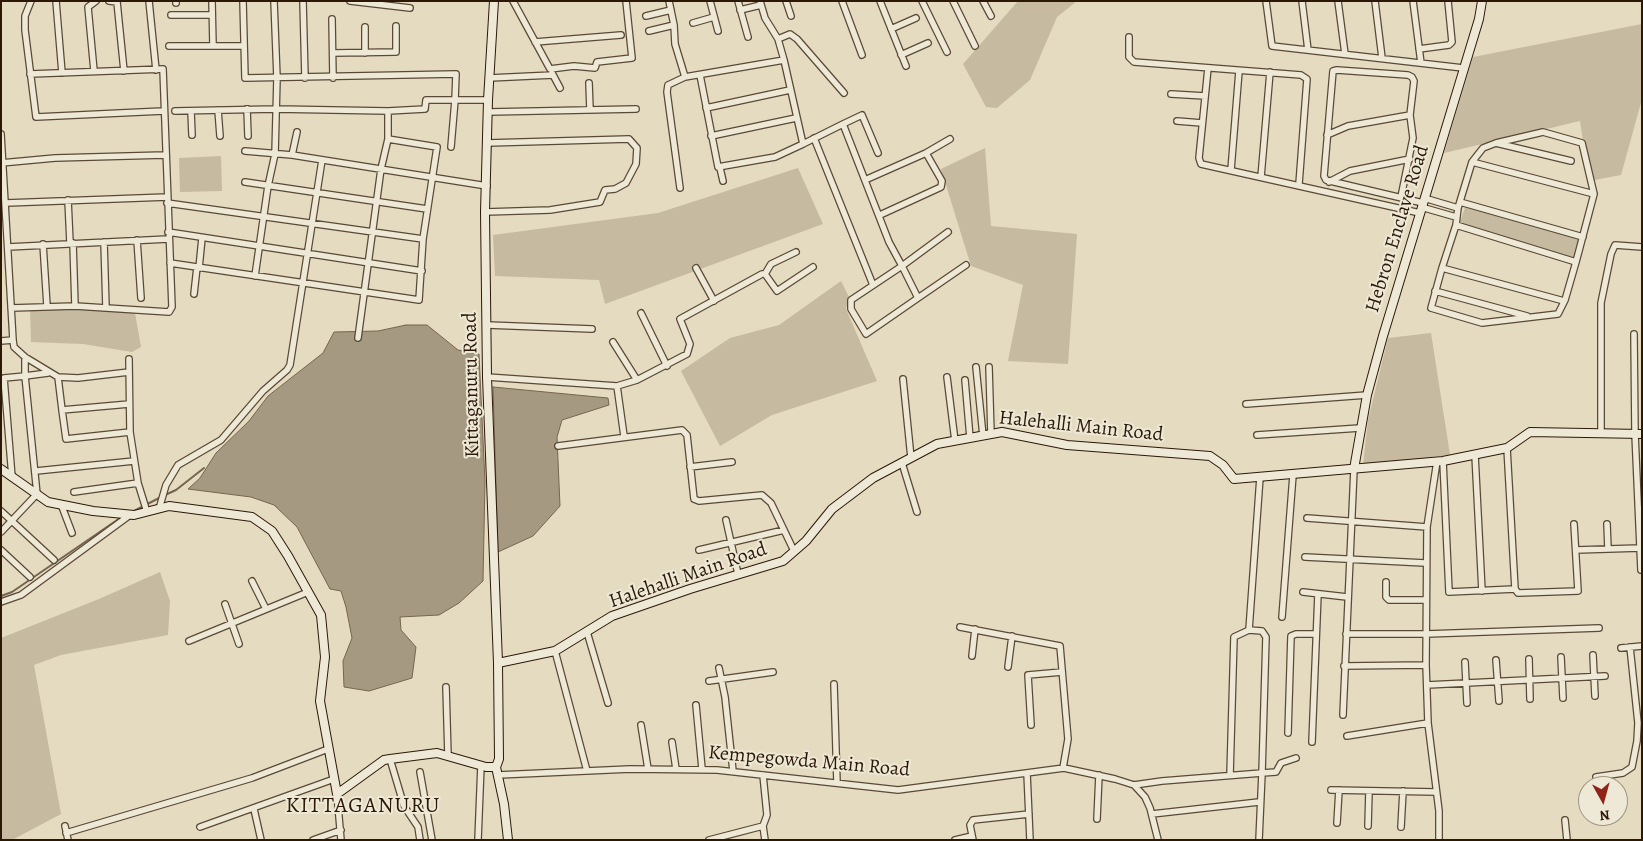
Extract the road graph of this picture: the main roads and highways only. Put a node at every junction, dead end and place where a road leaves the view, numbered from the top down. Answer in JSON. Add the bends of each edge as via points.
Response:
{"nodes":[{"id":1,"x":494,"y":1,"type":"edge"},
{"id":2,"x":1482,"y":1,"type":"edge"},
{"id":3,"x":1638,"y":434,"type":"edge"},
{"id":4,"x":1,"y":469,"type":"edge"},
{"id":5,"x":1354,"y":469,"type":"junction"},
{"id":6,"x":498,"y":663,"type":"junction"},
{"id":7,"x":497,"y":771,"type":"junction"},
{"id":8,"x":508,"y":840,"type":"edge"}],
"edges":[{"from":1,"to":6,"type":"main road","name":"Kittaganuru Road","via":[[485,212],[487,377]]},
{"from":2,"to":5,"type":"main road","name":"Hebron Enclave Road","via":[[1367,395]]},
{"from":3,"to":5,"type":"main road","name":"Halehalli Main Road","via":[[1530,432],[1507,448],[1475,455]]},
{"from":4,"to":7,"type":"main road","via":[[48,502],[130,514],[169,506],[252,517],[272,530],[320,615],[325,656],[320,701],[337,794],[390,759],[438,753]]},
{"from":5,"to":6,"type":"main road","name":"Halehalli Main Road","via":[[1234,479],[1210,456],[1074,446],[1002,432],[937,444],[873,478],[832,509],[806,541],[783,561],[612,616],[555,651]]},
{"from":6,"to":7,"type":"main road","name":"Kittaganuru Road"},
{"from":7,"to":8,"type":"main road","name":"Kittaganuru Road"}]}
